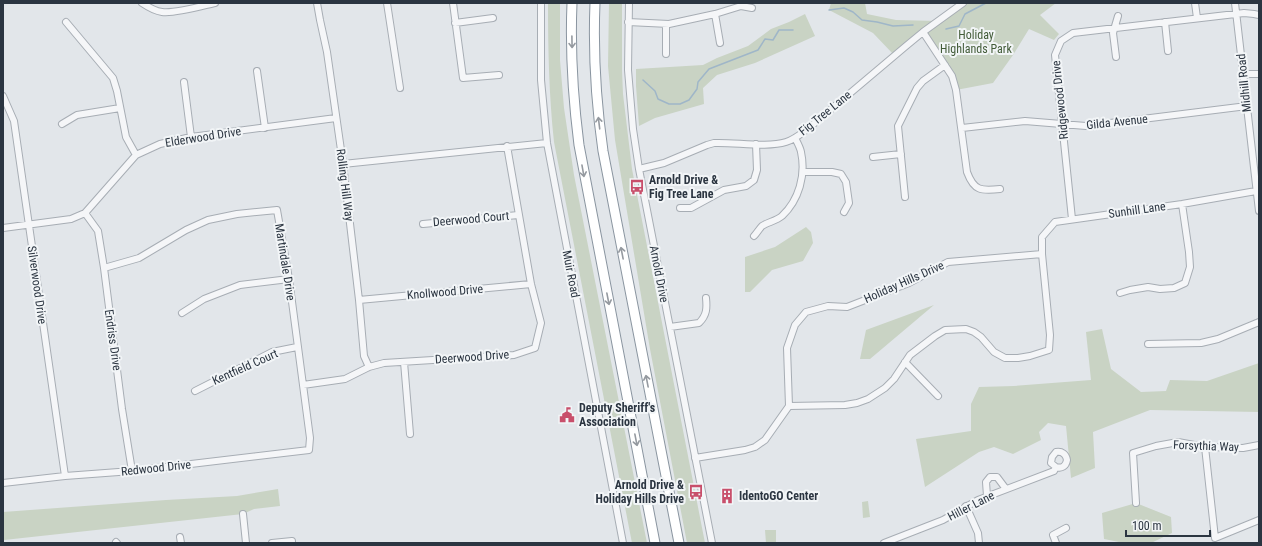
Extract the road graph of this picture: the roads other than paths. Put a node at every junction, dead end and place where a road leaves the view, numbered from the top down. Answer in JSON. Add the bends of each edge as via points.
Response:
{"nodes":[{"id":1,"x":142,"y":3,"type":"edge"},
{"id":2,"x":215,"y":3,"type":"edge"},
{"id":3,"x":317,"y":3,"type":"edge"},
{"id":4,"x":388,"y":3,"type":"edge"},
{"id":5,"x":452,"y":3,"type":"edge"},
{"id":6,"x":541,"y":3,"type":"edge"},
{"id":7,"x":572,"y":3,"type":"edge"},
{"id":8,"x":629,"y":3,"type":"edge"},
{"id":9,"x":963,"y":3,"type":"edge"},
{"id":10,"x":1195,"y":3,"type":"edge"},
{"id":11,"x":1235,"y":3,"type":"edge"},
{"id":12,"x":596,"y":4,"type":"edge"},
{"id":13,"x":752,"y":8,"type":"dead end"},
{"id":14,"x":715,"y":14,"type":"junction"},
{"id":15,"x":1237,"y":14,"type":"junction"},
{"id":16,"x":1259,"y":15,"type":"edge"},
{"id":17,"x":1118,"y":16,"type":"dead end"},
{"id":18,"x":493,"y":18,"type":"dead end"},
{"id":19,"x":1197,"y":18,"type":"junction"},
{"id":20,"x":66,"y":22,"type":"dead end"},
{"id":21,"x":454,"y":22,"type":"junction"},
{"id":22,"x":628,"y":22,"type":"junction"},
{"id":23,"x":1164,"y":22,"type":"junction"},
{"id":24,"x":666,"y":24,"type":"junction"},
{"id":25,"x":1114,"y":27,"type":"junction"},
{"id":26,"x":923,"y":32,"type":"junction"},
{"id":27,"x":720,"y":43,"type":"dead end"},
{"id":28,"x":1168,"y":51,"type":"dead end"},
{"id":29,"x":666,"y":54,"type":"dead end"},
{"id":30,"x":1116,"y":57,"type":"dead end"},
{"id":31,"x":945,"y":65,"type":"junction"},
{"id":32,"x":258,"y":71,"type":"dead end"},
{"id":33,"x":1244,"y":74,"type":"junction"},
{"id":34,"x":1259,"y":74,"type":"edge"},
{"id":35,"x":499,"y":75,"type":"dead end"},
{"id":36,"x":184,"y":82,"type":"dead end"},
{"id":37,"x":400,"y":88,"type":"dead end"},
{"id":38,"x":3,"y":96,"type":"edge"},
{"id":39,"x":1247,"y":106,"type":"junction"},
{"id":40,"x":120,"y":108,"type":"junction"},
{"id":41,"x":336,"y":118,"type":"junction"},
{"id":42,"x":62,"y":124,"type":"dead end"},
{"id":43,"x":1062,"y":125,"type":"junction"},
{"id":44,"x":266,"y":128,"type":"junction"},
{"id":45,"x":962,"y":128,"type":"junction"},
{"id":46,"x":191,"y":137,"type":"junction"},
{"id":47,"x":795,"y":138,"type":"junction"},
{"id":48,"x":547,"y":143,"type":"junction"},
{"id":49,"x":756,"y":144,"type":"junction"},
{"id":50,"x":507,"y":146,"type":"junction"},
{"id":51,"x":901,"y":154,"type":"junction"},
{"id":52,"x":136,"y":156,"type":"junction"},
{"id":53,"x":873,"y":157,"type":"dead end"},
{"id":54,"x":343,"y":164,"type":"junction"},
{"id":55,"x":639,"y":169,"type":"junction"},
{"id":56,"x":802,"y":172,"type":"junction"},
{"id":57,"x":1000,"y":189,"type":"dead end"},
{"id":58,"x":1256,"y":191,"type":"junction"},
{"id":59,"x":905,"y":197,"type":"dead end"},
{"id":60,"x":1182,"y":204,"type":"junction"},
{"id":61,"x":680,"y":208,"type":"dead end"},
{"id":62,"x":1259,"y":211,"type":"edge"},
{"id":63,"x":844,"y":212,"type":"dead end"},
{"id":64,"x":85,"y":213,"type":"junction"},
{"id":65,"x":518,"y":215,"type":"junction"},
{"id":66,"x":1072,"y":219,"type":"junction"},
{"id":67,"x":29,"y":224,"type":"junction"},
{"id":68,"x":423,"y":224,"type":"dead end"},
{"id":69,"x":3,"y":228,"type":"edge"},
{"id":70,"x":754,"y":236,"type":"dead end"},
{"id":71,"x":1042,"y":254,"type":"junction"},
{"id":72,"x":104,"y":268,"type":"junction"},
{"id":73,"x":288,"y":279,"type":"junction"},
{"id":74,"x":531,"y":284,"type":"junction"},
{"id":75,"x":1120,"y":293,"type":"dead end"},
{"id":76,"x":706,"y":298,"type":"dead end"},
{"id":77,"x":359,"y":300,"type":"junction"},
{"id":78,"x":182,"y":313,"type":"dead end"},
{"id":79,"x":1259,"y":322,"type":"edge"},
{"id":80,"x":670,"y":328,"type":"junction"},
{"id":81,"x":1148,"y":344,"type":"dead end"},
{"id":82,"x":298,"y":347,"type":"junction"},
{"id":83,"x":404,"y":362,"type":"junction"},
{"id":84,"x":905,"y":362,"type":"junction"},
{"id":85,"x":369,"y":367,"type":"junction"},
{"id":86,"x":304,"y":386,"type":"junction"},
{"id":87,"x":195,"y":391,"type":"dead end"},
{"id":88,"x":938,"y":396,"type":"dead end"},
{"id":89,"x":789,"y":406,"type":"junction"},
{"id":90,"x":410,"y":434,"type":"dead end"},
{"id":91,"x":1259,"y":445,"type":"edge"},
{"id":92,"x":1205,"y":447,"type":"junction"},
{"id":93,"x":309,"y":450,"type":"joint"},
{"id":94,"x":695,"y":458,"type":"junction"},
{"id":95,"x":1056,"y":467,"type":"dead end"},
{"id":96,"x":132,"y":471,"type":"junction"},
{"id":97,"x":65,"y":476,"type":"junction"},
{"id":98,"x":3,"y":482,"type":"edge"},
{"id":99,"x":1006,"y":489,"type":"junction"},
{"id":100,"x":987,"y":496,"type":"junction"},
{"id":101,"x":1136,"y":503,"type":"dead end"},
{"id":102,"x":966,"y":506,"type":"junction"},
{"id":103,"x":243,"y":514,"type":"dead end"},
{"id":104,"x":1259,"y":520,"type":"edge"},
{"id":105,"x":1066,"y":528,"type":"dead end"},
{"id":106,"x":292,"y":542,"type":"dead end"},
{"id":107,"x":246,"y":543,"type":"edge"},
{"id":108,"x":272,"y":543,"type":"edge"},
{"id":109,"x":623,"y":543,"type":"edge"},
{"id":110,"x":655,"y":543,"type":"edge"},
{"id":111,"x":679,"y":543,"type":"edge"},
{"id":112,"x":712,"y":543,"type":"edge"},
{"id":113,"x":884,"y":543,"type":"edge"},
{"id":114,"x":979,"y":543,"type":"edge"},
{"id":115,"x":1056,"y":543,"type":"edge"}],
"edges":[{"from":1,"to":2,"type":"street","via":[[162,13]]},
{"from":3,"to":41,"type":"street","name":"Rolling Hill Way"},
{"from":4,"to":37,"type":"street"},
{"from":5,"to":21,"type":"street"},
{"from":6,"to":48,"type":"street","name":"Muir Road","via":[[541,80]]},
{"from":7,"to":110,"type":"highway","one_way":true,"via":[[573,81],[579,145]]},
{"from":8,"to":22,"type":"street","name":"Arnold Drive"},
{"from":9,"to":26,"type":"street","name":"Fig Tree Lane"},
{"from":10,"to":19,"type":"street"},
{"from":11,"to":15,"type":"street","name":"Midhill Road"},
{"from":111,"to":12,"type":"highway","one_way":true,"via":[[603,151],[596,81]]},
{"from":13,"to":14,"type":"street","via":[[741,6]]},
{"from":14,"to":24,"type":"street"},
{"from":14,"to":27,"type":"street"},
{"from":15,"to":16,"type":"street","name":"Ridgewood Drive"},
{"from":15,"to":19,"type":"street","name":"Ridgewood Drive"},
{"from":15,"to":33,"type":"street","name":"Midhill Road"},
{"from":17,"to":25,"type":"street"},
{"from":18,"to":21,"type":"street"},
{"from":19,"to":23,"type":"street","name":"Ridgewood Drive"},
{"from":20,"to":40,"type":"street","via":[[113,78]]},
{"from":21,"to":35,"type":"street","via":[[463,78]]},
{"from":22,"to":24,"type":"street"},
{"from":22,"to":55,"type":"street","name":"Arnold Drive","via":[[629,94]]},
{"from":23,"to":25,"type":"street","name":"Ridgewood Drive"},
{"from":23,"to":28,"type":"street"},
{"from":24,"to":29,"type":"street"},
{"from":25,"to":30,"type":"street"},
{"from":25,"to":43,"type":"street","name":"Ridgewood Drive","via":[[1073,33],[1061,41],[1055,55]]},
{"from":26,"to":31,"type":"street"},
{"from":26,"to":47,"type":"street","name":"Fig Tree Lane"},
{"from":31,"to":45,"type":"street","via":[[956,90]]},
{"from":31,"to":51,"type":"street","via":[[917,88],[898,126]]},
{"from":32,"to":44,"type":"street"},
{"from":33,"to":34,"type":"street"},
{"from":33,"to":39,"type":"street","name":"Midhill Road"},
{"from":36,"to":46,"type":"street"},
{"from":38,"to":67,"type":"street","name":"Silverwood Drive","via":[[14,121]]},
{"from":39,"to":43,"type":"street","name":"Gilda Avenue","via":[[1086,126]]},
{"from":39,"to":58,"type":"street","name":"Midhill Road"},
{"from":40,"to":42,"type":"street","via":[[77,115]]},
{"from":40,"to":52,"type":"street","via":[[126,137]]},
{"from":41,"to":44,"type":"street","name":"Elderwood Drive"},
{"from":41,"to":54,"type":"street","name":"Rolling Hill Way"},
{"from":43,"to":45,"type":"street","name":"Gilda Avenue","via":[[1025,121]]},
{"from":43,"to":66,"type":"street","name":"Ridgewood Drive"},
{"from":44,"to":46,"type":"street","name":"Elderwood Drive"},
{"from":45,"to":57,"type":"street","via":[[967,172],[971,183],[978,188]]},
{"from":46,"to":52,"type":"street","name":"Elderwood Drive","via":[[160,144]]},
{"from":47,"to":49,"type":"street","name":"Fig Tree Lane","via":[[776,144]]},
{"from":47,"to":56,"type":"street","via":[[801,152]]},
{"from":48,"to":50,"type":"street"},
{"from":48,"to":109,"type":"street","name":"Muir Road"},
{"from":49,"to":55,"type":"street","name":"Fig Tree Lane","via":[[714,143],[664,163]]},
{"from":49,"to":61,"type":"street","via":[[757,170],[754,180],[746,186],[724,190],[691,208]]},
{"from":50,"to":54,"type":"street"},
{"from":50,"to":65,"type":"street","name":"Deerwood Drive"},
{"from":51,"to":53,"type":"street"},
{"from":51,"to":59,"type":"street"},
{"from":52,"to":64,"type":"street","name":"Elderwood Drive"},
{"from":54,"to":77,"type":"street","name":"Rolling Hill Way"},
{"from":55,"to":80,"type":"street","name":"Arnold Drive"},
{"from":56,"to":63,"type":"street","via":[[841,174],[846,182],[849,203]]},
{"from":56,"to":70,"type":"street","via":[[798,192],[792,203],[782,215],[762,226]]},
{"from":58,"to":60,"type":"street","name":"Sunhill Lane"},
{"from":58,"to":62,"type":"street","name":"Midhill Road"},
{"from":60,"to":66,"type":"street","name":"Sunhill Lane"},
{"from":60,"to":75,"type":"street","via":[[1190,267],[1185,283],[1174,288],[1148,287]]},
{"from":64,"to":67,"type":"street","name":"Elderwood Drive","via":[[71,220]]},
{"from":64,"to":72,"type":"street","name":"Endriss Drive","via":[[98,231]]},
{"from":65,"to":68,"type":"street","name":"Deerwood Court"},
{"from":65,"to":74,"type":"street","name":"Deerwood Drive"},
{"from":66,"to":71,"type":"street","name":"Sunhill Lane","via":[[1055,222],[1042,237]]},
{"from":67,"to":69,"type":"street","name":"Elderwood Drive"},
{"from":67,"to":97,"type":"street","name":"Silverwood Drive"},
{"from":71,"to":84,"type":"street","via":[[1050,335],[1049,350],[1030,356],[1005,358],[994,352],[974,332],[966,329],[945,330],[910,355]]},
{"from":71,"to":89,"type":"street","name":"Holiday Hills Drive","via":[[948,262],[909,283],[847,307],[828,306],[806,312],[794,325],[787,348]]},
{"from":72,"to":73,"type":"street","name":"Martindale Drive","via":[[139,258],[208,220],[277,210]]},
{"from":72,"to":96,"type":"street","name":"Endriss Drive"},
{"from":73,"to":78,"type":"street","via":[[240,285],[204,299]]},
{"from":73,"to":82,"type":"street","name":"Martindale Drive"},
{"from":74,"to":77,"type":"street","name":"Knollwood Drive"},
{"from":74,"to":83,"type":"street","name":"Deerwood Drive","via":[[541,323],[535,348],[514,355]]},
{"from":76,"to":80,"type":"street","via":[[707,308],[699,323]]},
{"from":77,"to":85,"type":"street","name":"Rolling Hill Way","via":[[364,356]]},
{"from":79,"to":81,"type":"street","via":[[1218,339],[1201,343]]},
{"from":80,"to":94,"type":"street","name":"Arnold Drive"},
{"from":82,"to":86,"type":"street","name":"Martindale Drive"},
{"from":82,"to":87,"type":"street","name":"Kentfield Court","via":[[272,352]]},
{"from":83,"to":85,"type":"street","name":"Deerwood Drive"},
{"from":83,"to":90,"type":"street"},
{"from":84,"to":88,"type":"street"},
{"from":84,"to":89,"type":"street","via":[[885,388],[862,401],[845,405]]},
{"from":85,"to":86,"type":"street","name":"Deerwood Drive","via":[[345,379]]},
{"from":86,"to":93,"type":"street","name":"Martindale Drive"},
{"from":89,"to":94,"type":"street","via":[[765,440],[755,447]]},
{"from":91,"to":92,"type":"street","name":"Forsythia Way","via":[[1243,448]]},
{"from":92,"to":101,"type":"street","name":"Forsythia Way","via":[[1178,442],[1133,453]]},
{"from":92,"to":104,"type":"street","via":[[1215,538]]},
{"from":93,"to":96,"type":"street","name":"Redwood Drive"},
{"from":94,"to":112,"type":"street","name":"Arnold Drive"},
{"from":95,"to":99,"type":"street","name":"Hiller Lane","via":[[1054,471]]},
{"from":96,"to":97,"type":"street","name":"Redwood Drive"},
{"from":97,"to":98,"type":"street","name":"Redwood Drive"},
{"from":99,"to":100,"type":"street","name":"Hiller Lane"},
{"from":99,"to":100,"type":"street","via":[[997,477],[990,477],[986,482]]},
{"from":100,"to":102,"type":"street","name":"Hiller Lane"},
{"from":102,"to":113,"type":"street","name":"Hiller Lane","via":[[943,520]]},
{"from":102,"to":114,"type":"street","via":[[978,533]]},
{"from":103,"to":107,"type":"street"},
{"from":105,"to":115,"type":"street","via":[[1053,535]]},
{"from":106,"to":108,"type":"street"}]}
